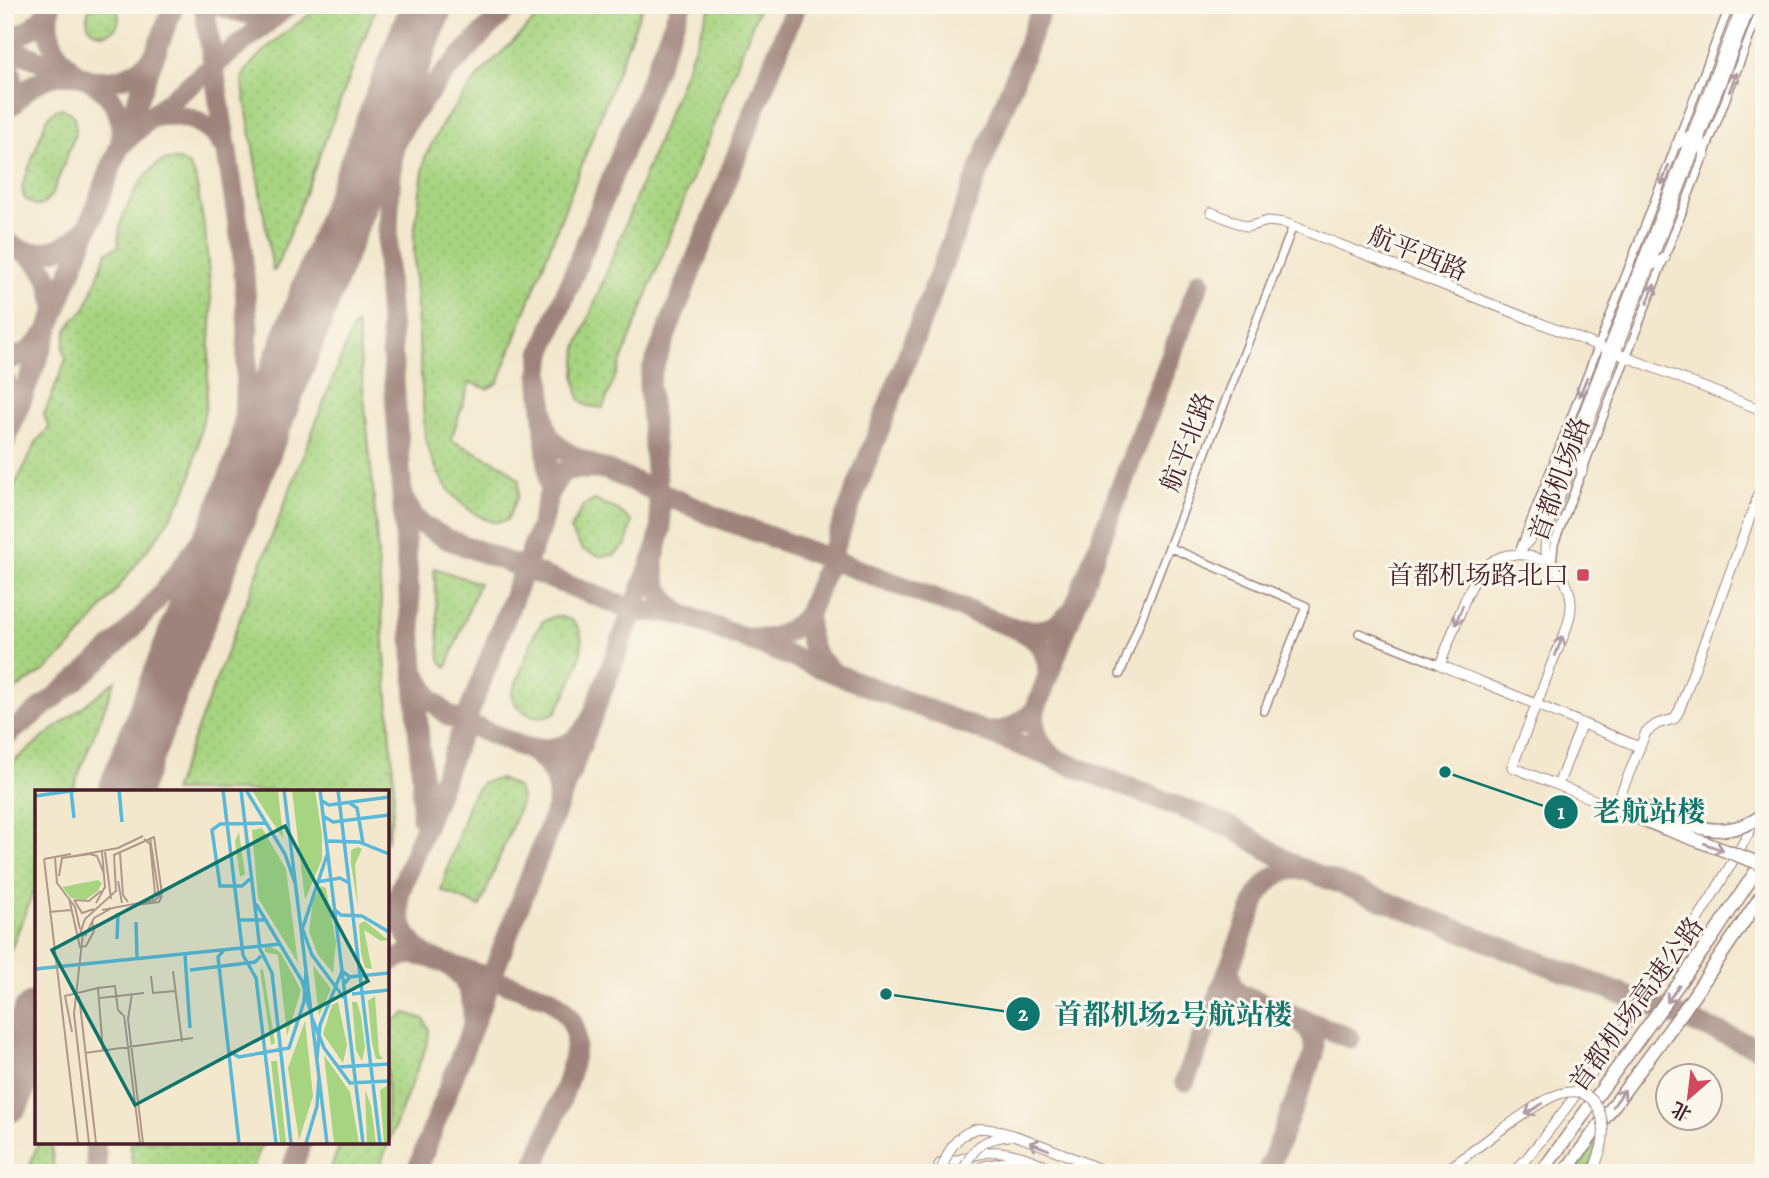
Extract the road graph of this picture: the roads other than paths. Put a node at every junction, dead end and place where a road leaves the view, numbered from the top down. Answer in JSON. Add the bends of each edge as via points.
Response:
{"nodes":[{"id":1,"x":1730,"y":5,"type":"edge"},
{"id":2,"x":1742,"y":5,"type":"edge"},
{"id":3,"x":1751,"y":5,"type":"edge"},
{"id":4,"x":1762,"y":5,"type":"edge"},
{"id":5,"x":1696,"y":136,"type":"junction"},
{"id":6,"x":1676,"y":145,"type":"junction"},
{"id":7,"x":1704,"y":155,"type":"junction"},
{"id":8,"x":1211,"y":212,"type":"dead end"},
{"id":9,"x":1293,"y":226,"type":"junction"},
{"id":10,"x":1637,"y":247,"type":"junction"},
{"id":11,"x":1665,"y":258,"type":"junction"},
{"id":12,"x":1647,"y":264,"type":"junction"},
{"id":13,"x":1613,"y":352,"type":"junction"},
{"id":14,"x":1764,"y":411,"type":"edge"},
{"id":15,"x":1575,"y":449,"type":"junction"},
{"id":16,"x":1555,"y":458,"type":"junction"},
{"id":17,"x":1582,"y":472,"type":"junction"},
{"id":18,"x":1764,"y":480,"type":"edge"},
{"id":19,"x":1169,"y":547,"type":"junction"},
{"id":20,"x":1518,"y":554,"type":"junction"},
{"id":21,"x":1552,"y":565,"type":"junction"},
{"id":22,"x":1359,"y":633,"type":"dead end"},
{"id":23,"x":1440,"y":665,"type":"junction"},
{"id":24,"x":1120,"y":674,"type":"dead end"},
{"id":25,"x":1537,"y":704,"type":"junction"},
{"id":26,"x":1264,"y":711,"type":"dead end"},
{"id":27,"x":1582,"y":723,"type":"junction"},
{"id":28,"x":1639,"y":747,"type":"junction"},
{"id":29,"x":1558,"y":785,"type":"junction"},
{"id":30,"x":1617,"y":803,"type":"junction"},
{"id":31,"x":1764,"y":804,"type":"edge"},
{"id":32,"x":1764,"y":814,"type":"edge"},
{"id":33,"x":1666,"y":823,"type":"junction"},
{"id":34,"x":1764,"y":859,"type":"edge"},
{"id":35,"x":1764,"y":865,"type":"edge"},
{"id":36,"x":1764,"y":892,"type":"edge"},
{"id":37,"x":1015,"y":1137,"type":"junction"},
{"id":38,"x":1764,"y":1159,"type":"edge"},
{"id":39,"x":1033,"y":1161,"type":"junction"},
{"id":40,"x":938,"y":1173,"type":"edge"},
{"id":41,"x":962,"y":1173,"type":"edge"},
{"id":42,"x":971,"y":1173,"type":"edge"},
{"id":43,"x":996,"y":1173,"type":"edge"},
{"id":44,"x":1063,"y":1173,"type":"edge"},
{"id":45,"x":1109,"y":1173,"type":"edge"},
{"id":46,"x":1443,"y":1173,"type":"edge"},
{"id":47,"x":1514,"y":1173,"type":"edge"},
{"id":48,"x":1541,"y":1173,"type":"edge"},
{"id":49,"x":1564,"y":1173,"type":"edge"},
{"id":50,"x":1593,"y":1173,"type":"edge"},
{"id":51,"x":1758,"y":1173,"type":"edge"}],
"edges":[{"from":1,"to":6,"type":"street","name":"首都机场路"},
{"from":2,"to":5,"type":"street","name":"首都机场路"},
{"from":3,"to":5,"type":"street","name":"首都机场路"},
{"from":7,"to":4,"type":"street","name":"首都机场路","one_way":true},
{"from":5,"to":6,"type":"street"},
{"from":5,"to":7,"type":"street"},
{"from":5,"to":12,"type":"street","name":"首都机场路"},
{"from":6,"to":10,"type":"street","name":"首都机场路","one_way":true},
{"from":7,"to":11,"type":"street","name":"首都机场路"},
{"from":8,"to":9,"type":"street","name":"航平西路","via":[[1247,227],[1268,221]]},
{"from":9,"to":13,"type":"street","name":"航平西路"},
{"from":9,"to":19,"type":"street","name":"航平北路"},
{"from":10,"to":12,"type":"street"},
{"from":10,"to":13,"type":"street","name":"首都机场路"},
{"from":11,"to":12,"type":"street"},
{"from":13,"to":11,"type":"street","name":"首都机场路","one_way":true},
{"from":12,"to":13,"type":"street","name":"首都机场路"},
{"from":13,"to":14,"type":"street","name":"航平西路"},
{"from":13,"to":15,"type":"street","name":"首都机场路"},
{"from":13,"to":16,"type":"street","name":"首都机场路","one_way":true},
{"from":13,"to":17,"type":"street","name":"首都机场路"},
{"from":15,"to":16,"type":"street"},
{"from":15,"to":17,"type":"street"},
{"from":15,"to":20,"type":"street","name":"首都机场路","via":[[1539,528]]},
{"from":15,"to":21,"type":"street","name":"首都机场路","via":[[1546,532],[1545,550]]},
{"from":16,"to":20,"type":"street","name":"首都机场路"},
{"from":17,"to":21,"type":"street","name":"首都机场路","via":[[1554,544]]},
{"from":18,"to":28,"type":"street","via":[[1679,711],[1674,719],[1649,728]]},
{"from":19,"to":24,"type":"street","name":"航平北路"},
{"from":19,"to":26,"type":"street","via":[[1306,606]]},
{"from":20,"to":21,"type":"street"},
{"from":20,"to":23,"type":"street","one_way":true,"via":[[1500,556],[1478,573]]},
{"from":25,"to":21,"type":"street","one_way":true,"via":[[1570,614],[1567,585]]},
{"from":22,"to":23,"type":"street"},
{"from":23,"to":25,"type":"street"},
{"from":25,"to":27,"type":"street"},
{"from":25,"to":29,"type":"street","via":[[1512,767]]},
{"from":27,"to":28,"type":"street"},
{"from":27,"to":29,"type":"street"},
{"from":28,"to":30,"type":"street"},
{"from":29,"to":30,"type":"street"},
{"from":30,"to":33,"type":"highway"},
{"from":31,"to":47,"type":"street","via":[[1669,966]]},
{"from":32,"to":33,"type":"highway","bridge":true,"via":[[1721,831]]},
{"from":33,"to":35,"type":"highway","one_way":true,"bridge":true},
{"from":34,"to":48,"type":"highway","name":"首都机场高速公路","one_way":true,"via":[[1706,947]]},
{"from":49,"to":36,"type":"highway","name":"首都机场高速公路","one_way":true},
{"from":37,"to":40,"type":"street","bridge":true,"via":[[987,1128],[969,1132],[951,1147]]},
{"from":37,"to":41,"type":"street","bridge":true,"via":[[981,1143]]},
{"from":45,"to":37,"type":"street","one_way":true,"bridge":true},
{"from":38,"to":51,"type":"street"},
{"from":39,"to":40,"type":"street","via":[[1003,1152],[988,1153],[941,1162]]},
{"from":39,"to":42,"type":"street","via":[[1012,1160]]},
{"from":39,"to":43,"type":"street"},
{"from":39,"to":44,"type":"street"},
{"from":50,"to":46,"type":"street","one_way":true,"bridge":true,"via":[[1601,1149],[1602,1114],[1592,1100],[1578,1093],[1559,1094]]}]}
